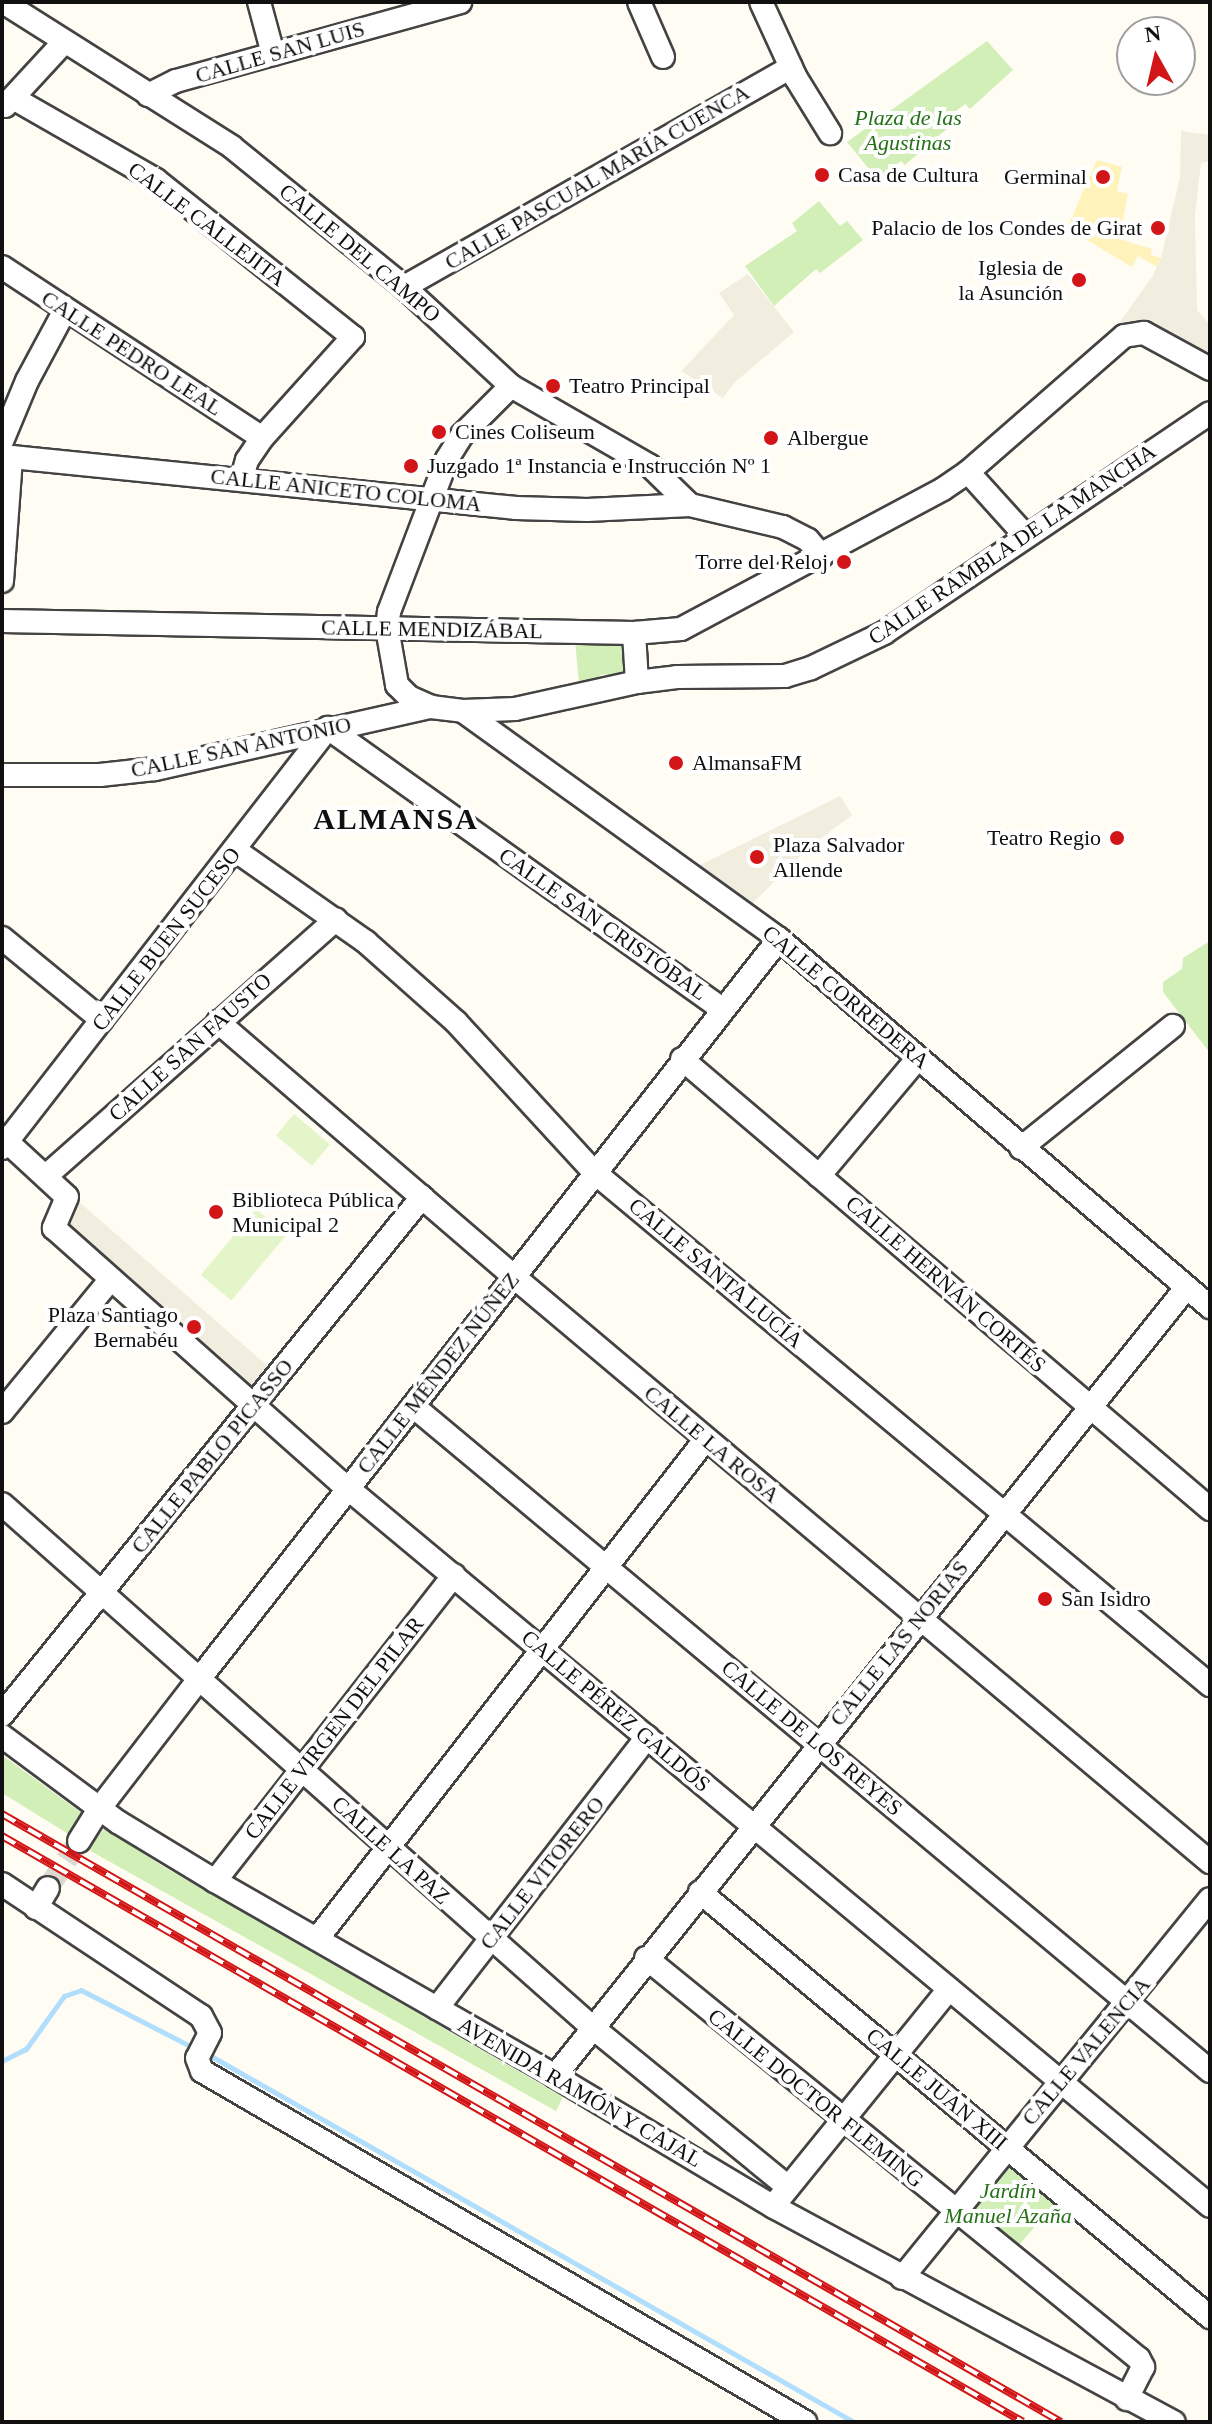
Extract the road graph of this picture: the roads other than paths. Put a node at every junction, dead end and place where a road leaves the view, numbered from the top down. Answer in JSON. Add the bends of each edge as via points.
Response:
{"nodes":[{"id":1,"x":259,"y":2,"type":"edge"},
{"id":2,"x":460,"y":2,"type":"edge"},
{"id":3,"x":639,"y":2,"type":"edge"},
{"id":4,"x":761,"y":2,"type":"edge"},
{"id":5,"x":8,"y":6,"type":"edge"},
{"id":6,"x":64,"y":42,"type":"junction"},
{"id":7,"x":273,"y":54,"type":"junction"},
{"id":8,"x":663,"y":57,"type":"dead end"},
{"id":9,"x":791,"y":67,"type":"junction"},
{"id":10,"x":148,"y":95,"type":"junction"},
{"id":11,"x":8,"y":103,"type":"edge"},
{"id":12,"x":830,"y":133,"type":"dead end"},
{"id":13,"x":2,"y":267,"type":"edge"},
{"id":14,"x":404,"y":287,"type":"junction"},
{"id":15,"x":65,"y":310,"type":"junction"},
{"id":16,"x":1210,"y":369,"type":"edge"},
{"id":17,"x":511,"y":386,"type":"junction"},
{"id":18,"x":1210,"y":413,"type":"edge"},
{"id":19,"x":262,"y":438,"type":"junction"},
{"id":20,"x":5,"y":451,"type":"edge"},
{"id":21,"x":968,"y":472,"type":"junction"},
{"id":22,"x":242,"y":478,"type":"junction"},
{"id":23,"x":430,"y":497,"type":"junction"},
{"id":24,"x":690,"y":505,"type":"junction"},
{"id":25,"x":1025,"y":535,"type":"junction"},
{"id":26,"x":832,"y":551,"type":"junction"},
{"id":27,"x":2,"y":581,"type":"edge"},
{"id":28,"x":2,"y":621,"type":"edge"},
{"id":29,"x":387,"y":628,"type":"junction"},
{"id":30,"x":634,"y":633,"type":"junction"},
{"id":31,"x":637,"y":682,"type":"junction"},
{"id":32,"x":431,"y":707,"type":"junction"},
{"id":33,"x":463,"y":711,"type":"junction"},
{"id":34,"x":328,"y":728,"type":"junction"},
{"id":35,"x":2,"y":775,"type":"edge"},
{"id":36,"x":235,"y":850,"type":"junction"},
{"id":37,"x":336,"y":919,"type":"junction"},
{"id":38,"x":2,"y":938,"type":"edge"},
{"id":39,"x":779,"y":939,"type":"junction"},
{"id":40,"x":722,"y":1009,"type":"junction"},
{"id":41,"x":102,"y":1020,"type":"junction"},
{"id":42,"x":218,"y":1022,"type":"junction"},
{"id":43,"x":1173,"y":1026,"type":"dead end"},
{"id":44,"x":918,"y":1058,"type":"junction"},
{"id":45,"x":682,"y":1059,"type":"junction"},
{"id":46,"x":4,"y":1142,"type":"edge"},
{"id":47,"x":1021,"y":1148,"type":"junction"},
{"id":48,"x":594,"y":1172,"type":"junction"},
{"id":49,"x":46,"y":1176,"type":"junction"},
{"id":50,"x":819,"y":1176,"type":"junction"},
{"id":51,"x":422,"y":1197,"type":"junction"},
{"id":52,"x":513,"y":1276,"type":"junction"},
{"id":53,"x":111,"y":1279,"type":"junction"},
{"id":54,"x":1186,"y":1288,"type":"junction"},
{"id":55,"x":1210,"y":1307,"type":"edge"},
{"id":56,"x":254,"y":1403,"type":"junction"},
{"id":57,"x":413,"y":1406,"type":"junction"},
{"id":58,"x":1090,"y":1407,"type":"junction"},
{"id":59,"x":2,"y":1412,"type":"edge"},
{"id":60,"x":706,"y":1439,"type":"junction"},
{"id":61,"x":349,"y":1488,"type":"junction"},
{"id":62,"x":2,"y":1504,"type":"edge"},
{"id":63,"x":1210,"y":1509,"type":"edge"},
{"id":64,"x":1004,"y":1514,"type":"junction"},
{"id":65,"x":606,"y":1568,"type":"junction"},
{"id":66,"x":454,"y":1575,"type":"junction"},
{"id":67,"x":102,"y":1593,"type":"junction"},
{"id":68,"x":919,"y":1618,"type":"junction"},
{"id":69,"x":542,"y":1650,"type":"junction"},
{"id":70,"x":200,"y":1678,"type":"junction"},
{"id":71,"x":1210,"y":1685,"type":"edge"},
{"id":72,"x":2,"y":1715,"type":"edge"},
{"id":73,"x":2,"y":1736,"type":"edge"},
{"id":74,"x":647,"y":1737,"type":"junction"},
{"id":75,"x":819,"y":1743,"type":"junction"},
{"id":76,"x":302,"y":1770,"type":"junction"},
{"id":77,"x":99,"y":1809,"type":"junction"},
{"id":78,"x":754,"y":1825,"type":"junction"},
{"id":79,"x":79,"y":1841,"type":"tunnel mouth"},
{"id":80,"x":389,"y":1847,"type":"junction"},
{"id":81,"x":1210,"y":1862,"type":"edge"},
{"id":82,"x":215,"y":1881,"type":"junction"},
{"id":83,"x":2,"y":1884,"type":"edge"},
{"id":84,"x":48,"y":1888,"type":"tunnel mouth"},
{"id":85,"x":700,"y":1892,"type":"junction"},
{"id":86,"x":1210,"y":1899,"type":"edge"},
{"id":87,"x":36,"y":1908,"type":"junction"},
{"id":88,"x":317,"y":1939,"type":"junction"},
{"id":89,"x":491,"y":1939,"type":"junction"},
{"id":90,"x":646,"y":1958,"type":"junction"},
{"id":91,"x":949,"y":1989,"type":"junction"},
{"id":92,"x":1126,"y":2002,"type":"junction"},
{"id":93,"x":437,"y":2008,"type":"junction"},
{"id":94,"x":592,"y":2027,"type":"junction"},
{"id":95,"x":895,"y":2054,"type":"junction"},
{"id":96,"x":1210,"y":2071,"type":"edge"},
{"id":97,"x":555,"y":2076,"type":"junction"},
{"id":98,"x":1061,"y":2081,"type":"junction"},
{"id":99,"x":841,"y":2120,"type":"junction"},
{"id":100,"x":1007,"y":2146,"type":"junction"},
{"id":101,"x":788,"y":2187,"type":"junction"},
{"id":102,"x":1210,"y":2206,"type":"edge"},
{"id":103,"x":774,"y":2207,"type":"junction"},
{"id":104,"x":953,"y":2211,"type":"junction"},
{"id":105,"x":902,"y":2278,"type":"junction"},
{"id":106,"x":1210,"y":2317,"type":"edge"},
{"id":107,"x":1127,"y":2399,"type":"junction"},
{"id":108,"x":805,"y":2422,"type":"edge"},
{"id":109,"x":1174,"y":2422,"type":"edge"}],
"edges":[{"from":1,"to":7,"type":"street"},
{"from":2,"to":7,"type":"street","name":"CALLE SAN LUIS"},
{"from":3,"to":8,"type":"street"},
{"from":4,"to":9,"type":"street"},
{"from":5,"to":6,"type":"street","name":"CALLE DEL CAMPO"},
{"from":6,"to":10,"type":"street","name":"CALLE DEL CAMPO"},
{"from":6,"to":11,"type":"street"},
{"from":7,"to":10,"type":"street","name":"CALLE SAN LUIS","via":[[176,81]]},
{"from":9,"to":12,"type":"street"},
{"from":9,"to":14,"type":"street","name":"CALLE PASCUAL MARÍA CUENCA"},
{"from":10,"to":14,"type":"street","name":"CALLE DEL CAMPO","via":[[232,147]]},
{"from":11,"to":19,"type":"street","name":"CALLE CALLEJITA","via":[[156,180],[353,337]]},
{"from":13,"to":15,"type":"street","name":"CALLE PEDRO LEAL"},
{"from":14,"to":17,"type":"street","name":"CALLE DEL CAMPO"},
{"from":15,"to":19,"type":"street","name":"CALLE PEDRO LEAL"},
{"from":15,"to":20,"type":"street","via":[[27,381]]},
{"from":16,"to":21,"type":"street","name":"CALLE MENDIZÁBAL","via":[[1144,333],[1129,334]]},
{"from":17,"to":23,"type":"street","via":[[462,435]]},
{"from":17,"to":24,"type":"street","name":"CALLE DEL CAMPO","via":[[650,466]]},
{"from":18,"to":25,"type":"street","name":"CALLE RAMBLA DE LA MANCHA"},
{"from":19,"to":22,"type":"street"},
{"from":20,"to":22,"type":"street","name":"CALLE ANICETO COLOMA"},
{"from":20,"to":27,"type":"street"},
{"from":21,"to":25,"type":"street"},
{"from":21,"to":26,"type":"street","name":"CALLE MENDIZÁBAL"},
{"from":22,"to":23,"type":"street","name":"CALLE ANICETO COLOMA"},
{"from":23,"to":24,"type":"street","name":"CALLE ANICETO COLOMA","via":[[549,510]]},
{"from":23,"to":29,"type":"street"},
{"from":24,"to":26,"type":"street","name":"CALLE ANICETO COLOMA","via":[[783,527]]},
{"from":25,"to":31,"type":"street","name":"CALLE RAMBLA DE LA MANCHA","via":[[884,633],[811,668],[785,676]]},
{"from":26,"to":30,"type":"street","name":"CALLE MENDIZÁBAL","via":[[688,628]]},
{"from":28,"to":29,"type":"street","name":"CALLE MENDIZÁBAL"},
{"from":29,"to":30,"type":"street","name":"CALLE MENDIZÁBAL"},
{"from":29,"to":32,"type":"street","via":[[397,685]]},
{"from":30,"to":31,"type":"street"},
{"from":31,"to":33,"type":"street","name":"CALLE RAMBLA DE LA MANCHA","via":[[549,704]]},
{"from":32,"to":33,"type":"street","name":"CALLE RAMBLA DE LA MANCHA"},
{"from":32,"to":34,"type":"street","name":"CALLE SAN ANTONIO"},
{"from":33,"to":39,"type":"street","name":"CALLE CORREDERA"},
{"from":34,"to":35,"type":"street","name":"CALLE SAN ANTONIO","via":[[155,769]]},
{"from":34,"to":36,"type":"street","name":"CALLE BUEN SUCESO"},
{"from":34,"to":40,"type":"street","name":"CALLE SAN CRISTÓBAL"},
{"from":36,"to":37,"type":"street","name":"CALLE SANTA LUCÍA"},
{"from":36,"to":41,"type":"street","name":"CALLE BUEN SUCESO"},
{"from":37,"to":42,"type":"street","name":"CALLE SAN FAUSTO"},
{"from":37,"to":48,"type":"street","name":"CALLE SANTA LUCÍA","via":[[456,1022]]},
{"from":38,"to":41,"type":"street"},
{"from":39,"to":40,"type":"street","name":"CALLE MÉNDEZ NÚÑEZ"},
{"from":39,"to":44,"type":"street","name":"CALLE CORREDERA"},
{"from":40,"to":45,"type":"street","name":"CALLE MÉNDEZ NÚÑEZ"},
{"from":41,"to":46,"type":"street","name":"CALLE BUEN SUCESO"},
{"from":42,"to":49,"type":"street","name":"CALLE SAN FAUSTO"},
{"from":42,"to":51,"type":"street","name":"CALLE LA ROSA"},
{"from":43,"to":47,"type":"street"},
{"from":44,"to":47,"type":"street","name":"CALLE CORREDERA"},
{"from":44,"to":50,"type":"street"},
{"from":45,"to":48,"type":"street","name":"CALLE MÉNDEZ NÚÑEZ"},
{"from":45,"to":50,"type":"street","name":"CALLE HERNÁN CORTÉS"},
{"from":46,"to":49,"type":"street"},
{"from":47,"to":54,"type":"street","name":"CALLE CORREDERA"},
{"from":48,"to":52,"type":"street","name":"CALLE MÉNDEZ NÚÑEZ"},
{"from":48,"to":64,"type":"street","name":"CALLE SANTA LUCÍA"},
{"from":49,"to":53,"type":"street","name":"CALLE PÉREZ GALDÓS","via":[[67,1197],[54,1228]]},
{"from":50,"to":58,"type":"street","name":"CALLE HERNÁN CORTÉS"},
{"from":51,"to":52,"type":"street","name":"CALLE LA ROSA"},
{"from":51,"to":56,"type":"street","name":"CALLE PABLO PICASSO"},
{"from":52,"to":57,"type":"street","name":"CALLE MÉNDEZ NÚÑEZ"},
{"from":52,"to":60,"type":"street","name":"CALLE LA ROSA"},
{"from":53,"to":56,"type":"street","name":"CALLE PÉREZ GALDÓS"},
{"from":53,"to":59,"type":"street"},
{"from":54,"to":55,"type":"street","name":"CALLE CORREDERA"},
{"from":54,"to":58,"type":"street","name":"CALLE LAS NORIAS"},
{"from":56,"to":61,"type":"street","name":"CALLE PÉREZ GALDÓS"},
{"from":56,"to":67,"type":"street","name":"CALLE PABLO PICASSO"},
{"from":57,"to":61,"type":"street","name":"CALLE MÉNDEZ NÚÑEZ"},
{"from":57,"to":65,"type":"street","name":"CALLE DE LOS REYES"},
{"from":58,"to":63,"type":"street","name":"CALLE HERNÁN CORTÉS"},
{"from":58,"to":64,"type":"street","name":"CALLE LAS NORIAS"},
{"from":60,"to":65,"type":"street"},
{"from":60,"to":68,"type":"street","name":"CALLE LA ROSA"},
{"from":61,"to":66,"type":"street","name":"CALLE PÉREZ GALDÓS"},
{"from":61,"to":70,"type":"street","name":"CALLE MÉNDEZ NÚÑEZ"},
{"from":62,"to":67,"type":"street","name":"CALLE LA PAZ"},
{"from":64,"to":68,"type":"street","name":"CALLE LAS NORIAS"},
{"from":64,"to":71,"type":"street","name":"CALLE SANTA LUCÍA"},
{"from":65,"to":69,"type":"street"},
{"from":65,"to":75,"type":"street","name":"CALLE DE LOS REYES"},
{"from":66,"to":69,"type":"street","name":"CALLE PÉREZ GALDÓS"},
{"from":66,"to":76,"type":"street","name":"CALLE VIRGEN DEL PILAR"},
{"from":67,"to":70,"type":"street","name":"CALLE LA PAZ"},
{"from":67,"to":72,"type":"street","name":"CALLE PABLO PICASSO"},
{"from":68,"to":75,"type":"street","name":"CALLE LAS NORIAS"},
{"from":68,"to":81,"type":"street","name":"CALLE LA ROSA"},
{"from":69,"to":74,"type":"street","name":"CALLE PÉREZ GALDÓS"},
{"from":69,"to":80,"type":"street"},
{"from":70,"to":76,"type":"street","name":"CALLE LA PAZ"},
{"from":70,"to":77,"type":"street","name":"CALLE MÉNDEZ NÚÑEZ"},
{"from":73,"to":77,"type":"street","name":"AVENIDA RAMÓN Y CAJAL"},
{"from":74,"to":78,"type":"street","name":"CALLE PÉREZ GALDÓS"},
{"from":74,"to":89,"type":"street","name":"CALLE VITORERO"},
{"from":75,"to":78,"type":"street","name":"CALLE LAS NORIAS"},
{"from":75,"to":92,"type":"street","name":"CALLE DE LOS REYES"},
{"from":76,"to":80,"type":"street","name":"CALLE LA PAZ"},
{"from":76,"to":82,"type":"street","name":"CALLE VIRGEN DEL PILAR"},
{"from":77,"to":79,"type":"street","name":"CALLE MÉNDEZ NÚÑEZ"},
{"from":77,"to":82,"type":"street","name":"AVENIDA RAMÓN Y CAJAL"},
{"from":78,"to":85,"type":"street","name":"CALLE LAS NORIAS"},
{"from":78,"to":91,"type":"street","name":"CALLE PÉREZ GALDÓS"},
{"from":80,"to":88,"type":"street"},
{"from":80,"to":89,"type":"street","name":"CALLE LA PAZ"},
{"from":82,"to":88,"type":"street","name":"AVENIDA RAMÓN Y CAJAL"},
{"from":83,"to":87,"type":"street"},
{"from":84,"to":87,"type":"street"},
{"from":85,"to":90,"type":"street","name":"CALLE LAS NORIAS"},
{"from":85,"to":95,"type":"street","name":"CALLE JUAN XIII"},
{"from":86,"to":92,"type":"street","name":"CALLE VALENCIA"},
{"from":87,"to":108,"type":"street","via":[[201,2016],[210,2033],[197,2058],[202,2071]]},
{"from":88,"to":93,"type":"street","name":"AVENIDA RAMÓN Y CAJAL"},
{"from":89,"to":93,"type":"street","name":"CALLE VITORERO"},
{"from":89,"to":94,"type":"street","name":"CALLE LA PAZ"},
{"from":90,"to":94,"type":"street","name":"CALLE LAS NORIAS"},
{"from":90,"to":99,"type":"street","name":"CALLE DOCTOR FLEMING"},
{"from":91,"to":95,"type":"street"},
{"from":91,"to":98,"type":"street","name":"CALLE PÉREZ GALDÓS"},
{"from":92,"to":96,"type":"street","name":"CALLE DE LOS REYES"},
{"from":92,"to":98,"type":"street","name":"CALLE VALENCIA"},
{"from":93,"to":97,"type":"street","name":"AVENIDA RAMÓN Y CAJAL"},
{"from":94,"to":97,"type":"street","name":"CALLE LAS NORIAS"},
{"from":94,"to":101,"type":"street","name":"CALLE LA PAZ"},
{"from":95,"to":99,"type":"street"},
{"from":95,"to":100,"type":"street","name":"CALLE JUAN XIII"},
{"from":97,"to":103,"type":"street","name":"AVENIDA RAMÓN Y CAJAL"},
{"from":98,"to":100,"type":"street","name":"CALLE VALENCIA"},
{"from":98,"to":102,"type":"street","name":"CALLE PÉREZ GALDÓS"},
{"from":99,"to":101,"type":"street"},
{"from":99,"to":104,"type":"street","name":"CALLE DOCTOR FLEMING"},
{"from":100,"to":104,"type":"street","name":"CALLE VALENCIA"},
{"from":100,"to":106,"type":"street","name":"CALLE JUAN XIII"},
{"from":101,"to":103,"type":"street"},
{"from":103,"to":105,"type":"street","name":"AVENIDA RAMÓN Y CAJAL"},
{"from":104,"to":105,"type":"street","name":"CALLE VALENCIA"},
{"from":104,"to":107,"type":"street","name":"CALLE DOCTOR FLEMING","via":[[1139,2359],[1143,2367]]},
{"from":105,"to":107,"type":"street","name":"AVENIDA RAMÓN Y CAJAL"},
{"from":107,"to":109,"type":"street","name":"AVENIDA RAMÓN Y CAJAL"}]}
